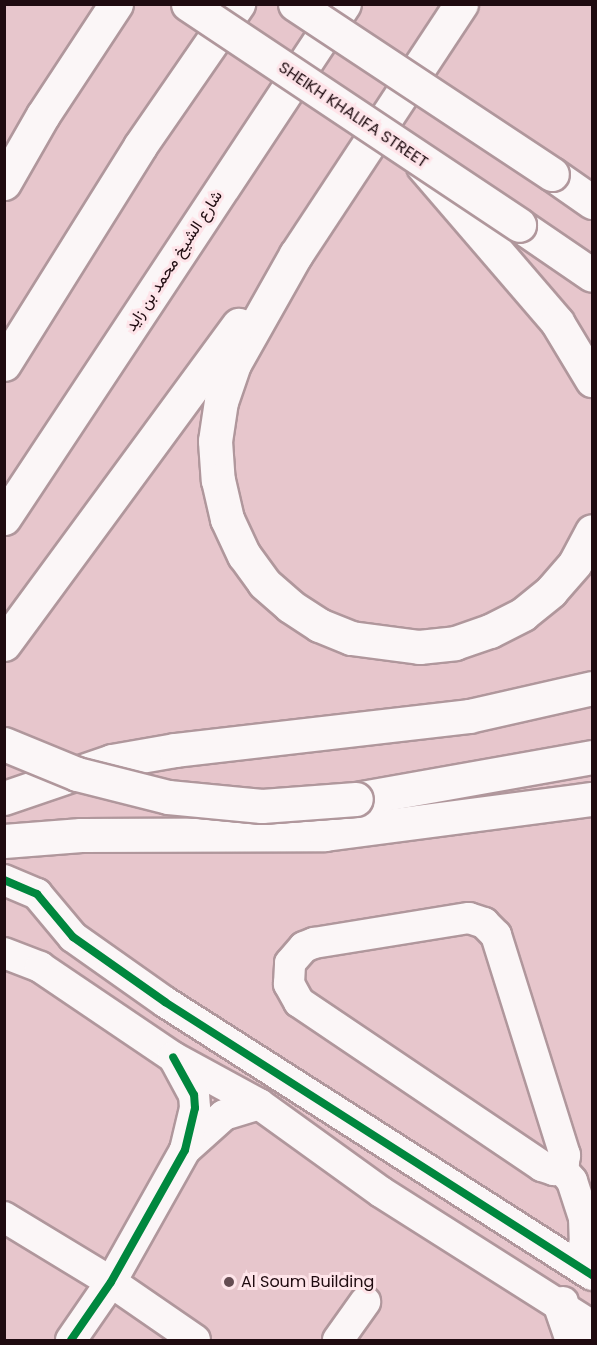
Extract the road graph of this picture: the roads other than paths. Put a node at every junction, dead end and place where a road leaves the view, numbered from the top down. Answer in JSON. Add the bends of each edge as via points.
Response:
{"nodes":[{"id":1,"x":116,"y":4,"type":"edge"},
{"id":2,"x":188,"y":4,"type":"edge"},
{"id":3,"x":238,"y":4,"type":"edge"},
{"id":4,"x":295,"y":4,"type":"edge"},
{"id":5,"x":344,"y":4,"type":"edge"},
{"id":6,"x":461,"y":4,"type":"edge"},
{"id":7,"x":412,"y":154,"type":"junction"},
{"id":8,"x":4,"y":183,"type":"edge"},
{"id":9,"x":592,"y":202,"type":"edge"},
{"id":10,"x":296,"y":254,"type":"junction"},
{"id":11,"x":592,"y":275,"type":"edge"},
{"id":12,"x":4,"y":364,"type":"edge"},
{"id":13,"x":592,"y":380,"type":"edge"},
{"id":14,"x":4,"y":518,"type":"edge"},
{"id":15,"x":592,"y":531,"type":"edge"},
{"id":16,"x":4,"y":644,"type":"edge"},
{"id":17,"x":592,"y":688,"type":"edge"},
{"id":18,"x":4,"y":744,"type":"edge"},
{"id":19,"x":592,"y":757,"type":"edge"},
{"id":20,"x":4,"y":798,"type":"edge"},
{"id":21,"x":592,"y":799,"type":"edge"},
{"id":22,"x":4,"y":841,"type":"edge"},
{"id":23,"x":4,"y":880,"type":"edge"},
{"id":24,"x":4,"y":953,"type":"edge"},
{"id":25,"x":173,"y":1057,"type":"junction"},
{"id":26,"x":259,"y":1104,"type":"junction"},
{"id":27,"x":185,"y":1150,"type":"junction"},
{"id":28,"x":560,"y":1167,"type":"junction"},
{"id":29,"x":4,"y":1217,"type":"edge"},
{"id":30,"x":586,"y":1271,"type":"edge"},
{"id":31,"x":111,"y":1282,"type":"junction"},
{"id":32,"x":592,"y":1301,"type":"edge"},
{"id":33,"x":365,"y":1302,"type":"dead end"},
{"id":34,"x":558,"y":1303,"type":"junction"},
{"id":35,"x":592,"y":1326,"type":"edge"},
{"id":36,"x":71,"y":1341,"type":"edge"},
{"id":37,"x":195,"y":1341,"type":"edge"},
{"id":38,"x":338,"y":1341,"type":"edge"},
{"id":39,"x":571,"y":1341,"type":"edge"}],
"edges":[{"from":1,"to":8,"type":"highway","via":[[43,115]]},
{"from":2,"to":7,"type":"highway","name":"SHEIKH KHALIFA STREET","bridge":true},
{"from":3,"to":12,"type":"highway","via":[[140,146]]},
{"from":4,"to":9,"type":"highway","bridge":true},
{"from":5,"to":14,"type":"highway","name":"شارع الشيخ محمد بن زايد"},
{"from":6,"to":10,"type":"highway"},
{"from":7,"to":11,"type":"highway","name":"SHEIKH KHALIFA STREET","bridge":true},
{"from":7,"to":13,"type":"highway","bridge":true,"via":[[557,322]]},
{"from":10,"to":15,"type":"highway","via":[[234,364],[221,401],[215,441],[227,519],[244,555],[264,583],[319,625],[351,638],[396,646],[455,643],[514,618],[551,591],[574,563]]},
{"from":10,"to":16,"type":"highway","via":[[225,340]]},
{"from":17,"to":20,"type":"highway","via":[[469,716],[175,750],[112,761]]},
{"from":18,"to":19,"type":"highway","bridge":true,"via":[[77,774],[168,797],[262,806],[356,799]]},
{"from":21,"to":22,"type":"highway","via":[[324,834],[81,835]]},
{"from":23,"to":30,"type":"street","via":[[37,894],[73,937],[165,1002]]},
{"from":24,"to":25,"type":"street","via":[[40,967]]},
{"from":25,"to":26,"type":"street"},
{"from":25,"to":27,"type":"street","via":[[194,1095],[195,1108]]},
{"from":26,"to":27,"type":"street","via":[[224,1115]]},
{"from":26,"to":34,"type":"street","via":[[381,1192]]},
{"from":27,"to":31,"type":"street"},
{"from":28,"to":28,"type":"street","via":[[548,1170],[299,1002],[288,984],[296,954],[314,943],[460,918],[477,919],[491,928],[565,1155]]},
{"from":28,"to":30,"type":"street","via":[[572,1181],[584,1218]]},
{"from":29,"to":31,"type":"street"},
{"from":31,"to":36,"type":"street"},
{"from":31,"to":37,"type":"street"},
{"from":32,"to":34,"type":"street","via":[[582,1298]]},
{"from":33,"to":38,"type":"street"},
{"from":34,"to":35,"type":"street"},
{"from":34,"to":39,"type":"street"}]}
